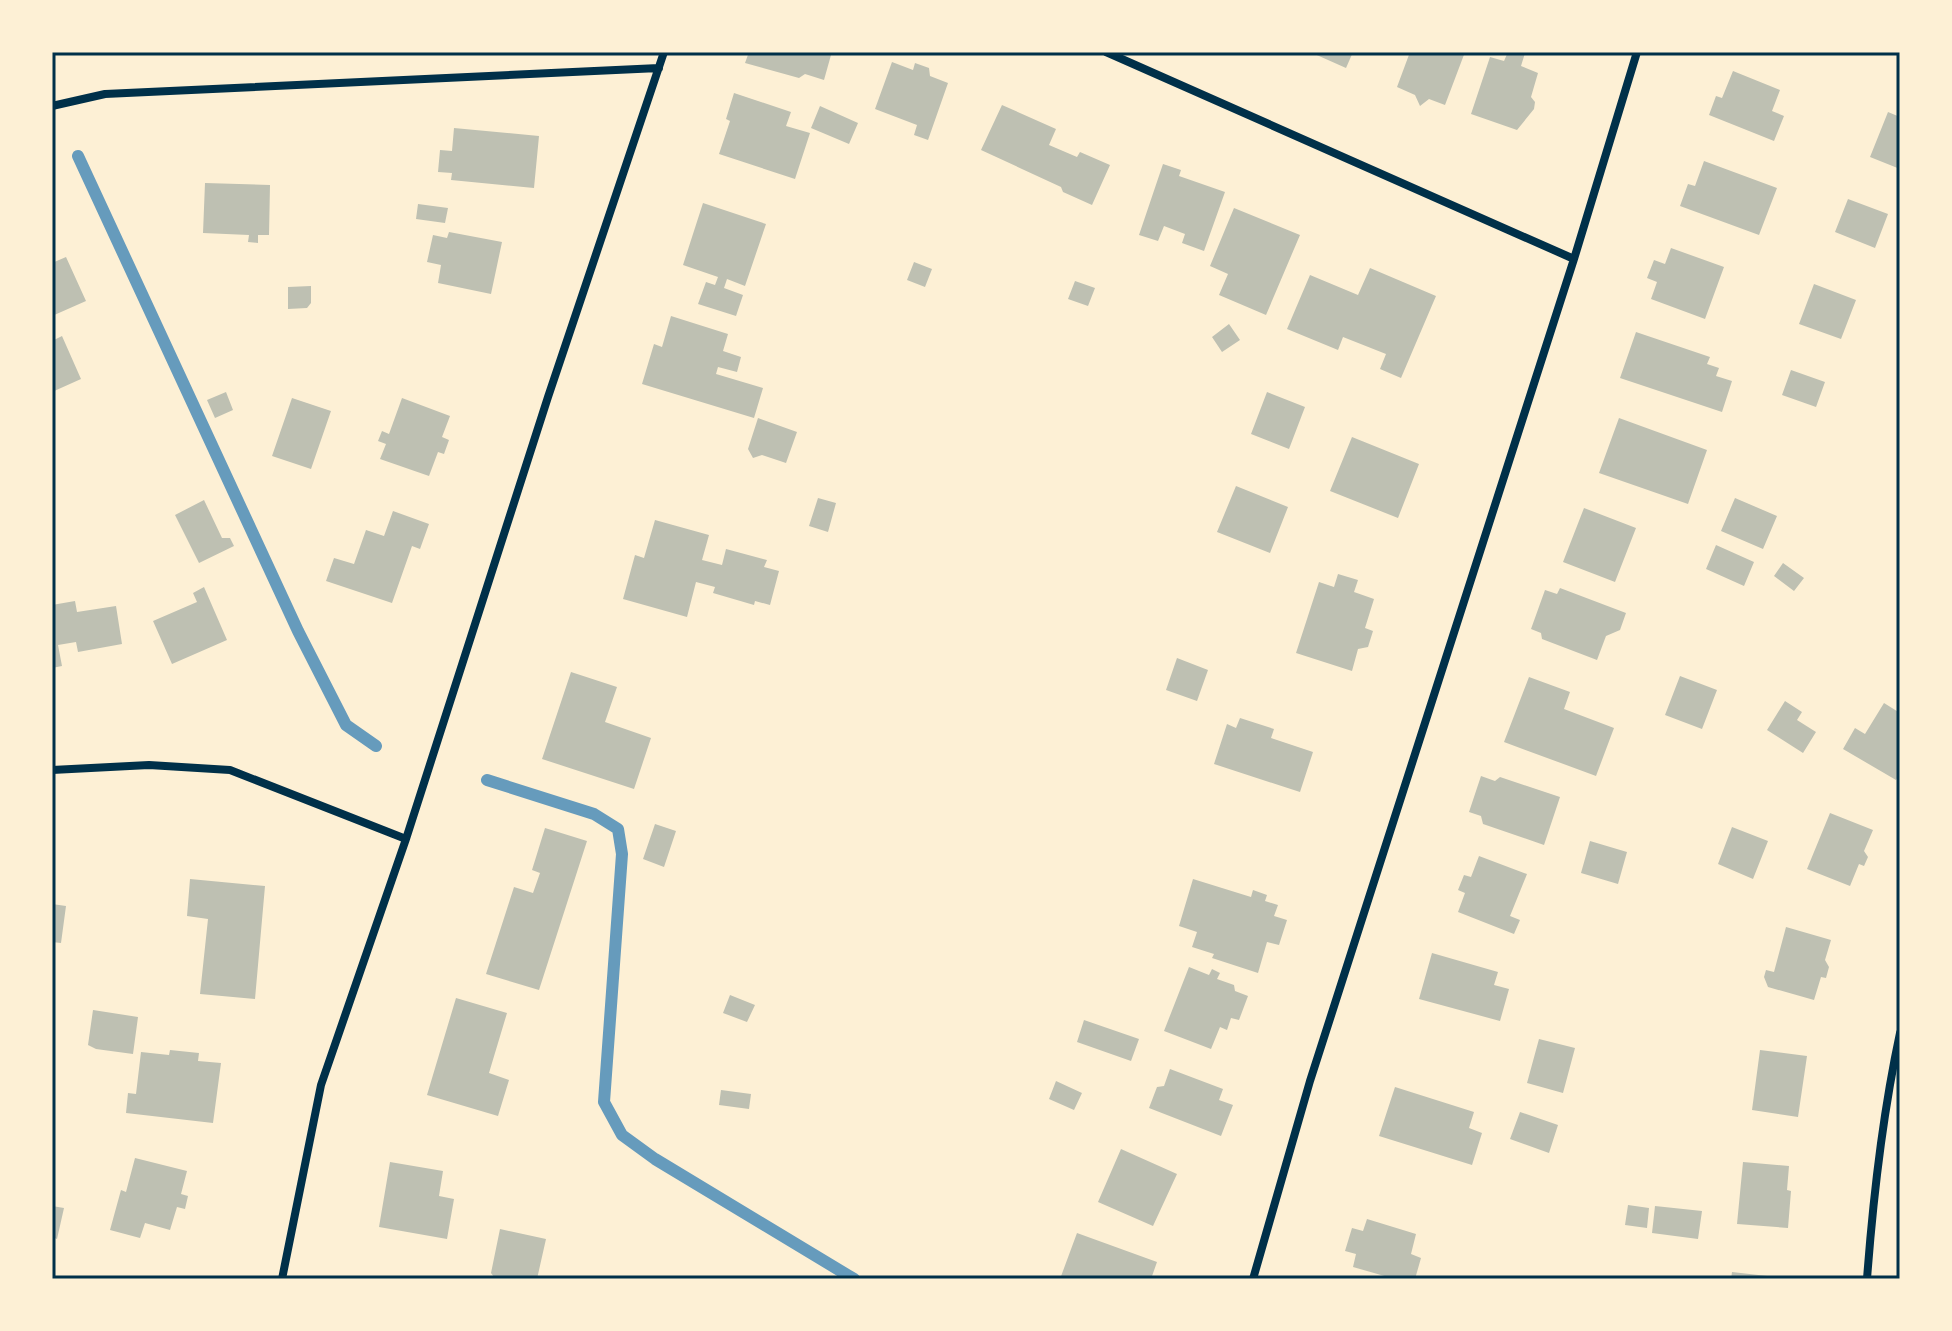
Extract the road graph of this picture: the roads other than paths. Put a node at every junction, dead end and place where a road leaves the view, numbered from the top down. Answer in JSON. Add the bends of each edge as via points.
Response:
{"nodes":[{"id":1,"x":664,"y":52,"type":"edge"},
{"id":2,"x":1106,"y":52,"type":"edge"},
{"id":3,"x":1637,"y":52,"type":"edge"},
{"id":4,"x":659,"y":68,"type":"junction"},
{"id":5,"x":52,"y":106,"type":"edge"},
{"id":6,"x":1574,"y":259,"type":"junction"},
{"id":7,"x":52,"y":770,"type":"edge"},
{"id":8,"x":406,"y":839,"type":"junction"},
{"id":9,"x":1900,"y":1033,"type":"edge"},
{"id":10,"x":282,"y":1279,"type":"edge"},
{"id":11,"x":1253,"y":1279,"type":"edge"},
{"id":12,"x":1867,"y":1279,"type":"edge"}],
"edges":[{"from":1,"to":4,"type":"street"},
{"from":2,"to":6,"type":"street"},
{"from":3,"to":6,"type":"street"},
{"from":4,"to":5,"type":"street","via":[[105,94]]},
{"from":4,"to":8,"type":"street"},
{"from":6,"to":11,"type":"street","via":[[1310,1081]]},
{"from":7,"to":8,"type":"street","via":[[149,765],[230,770]]},
{"from":8,"to":10,"type":"street","via":[[321,1085]]},
{"from":9,"to":12,"type":"street"}]}
